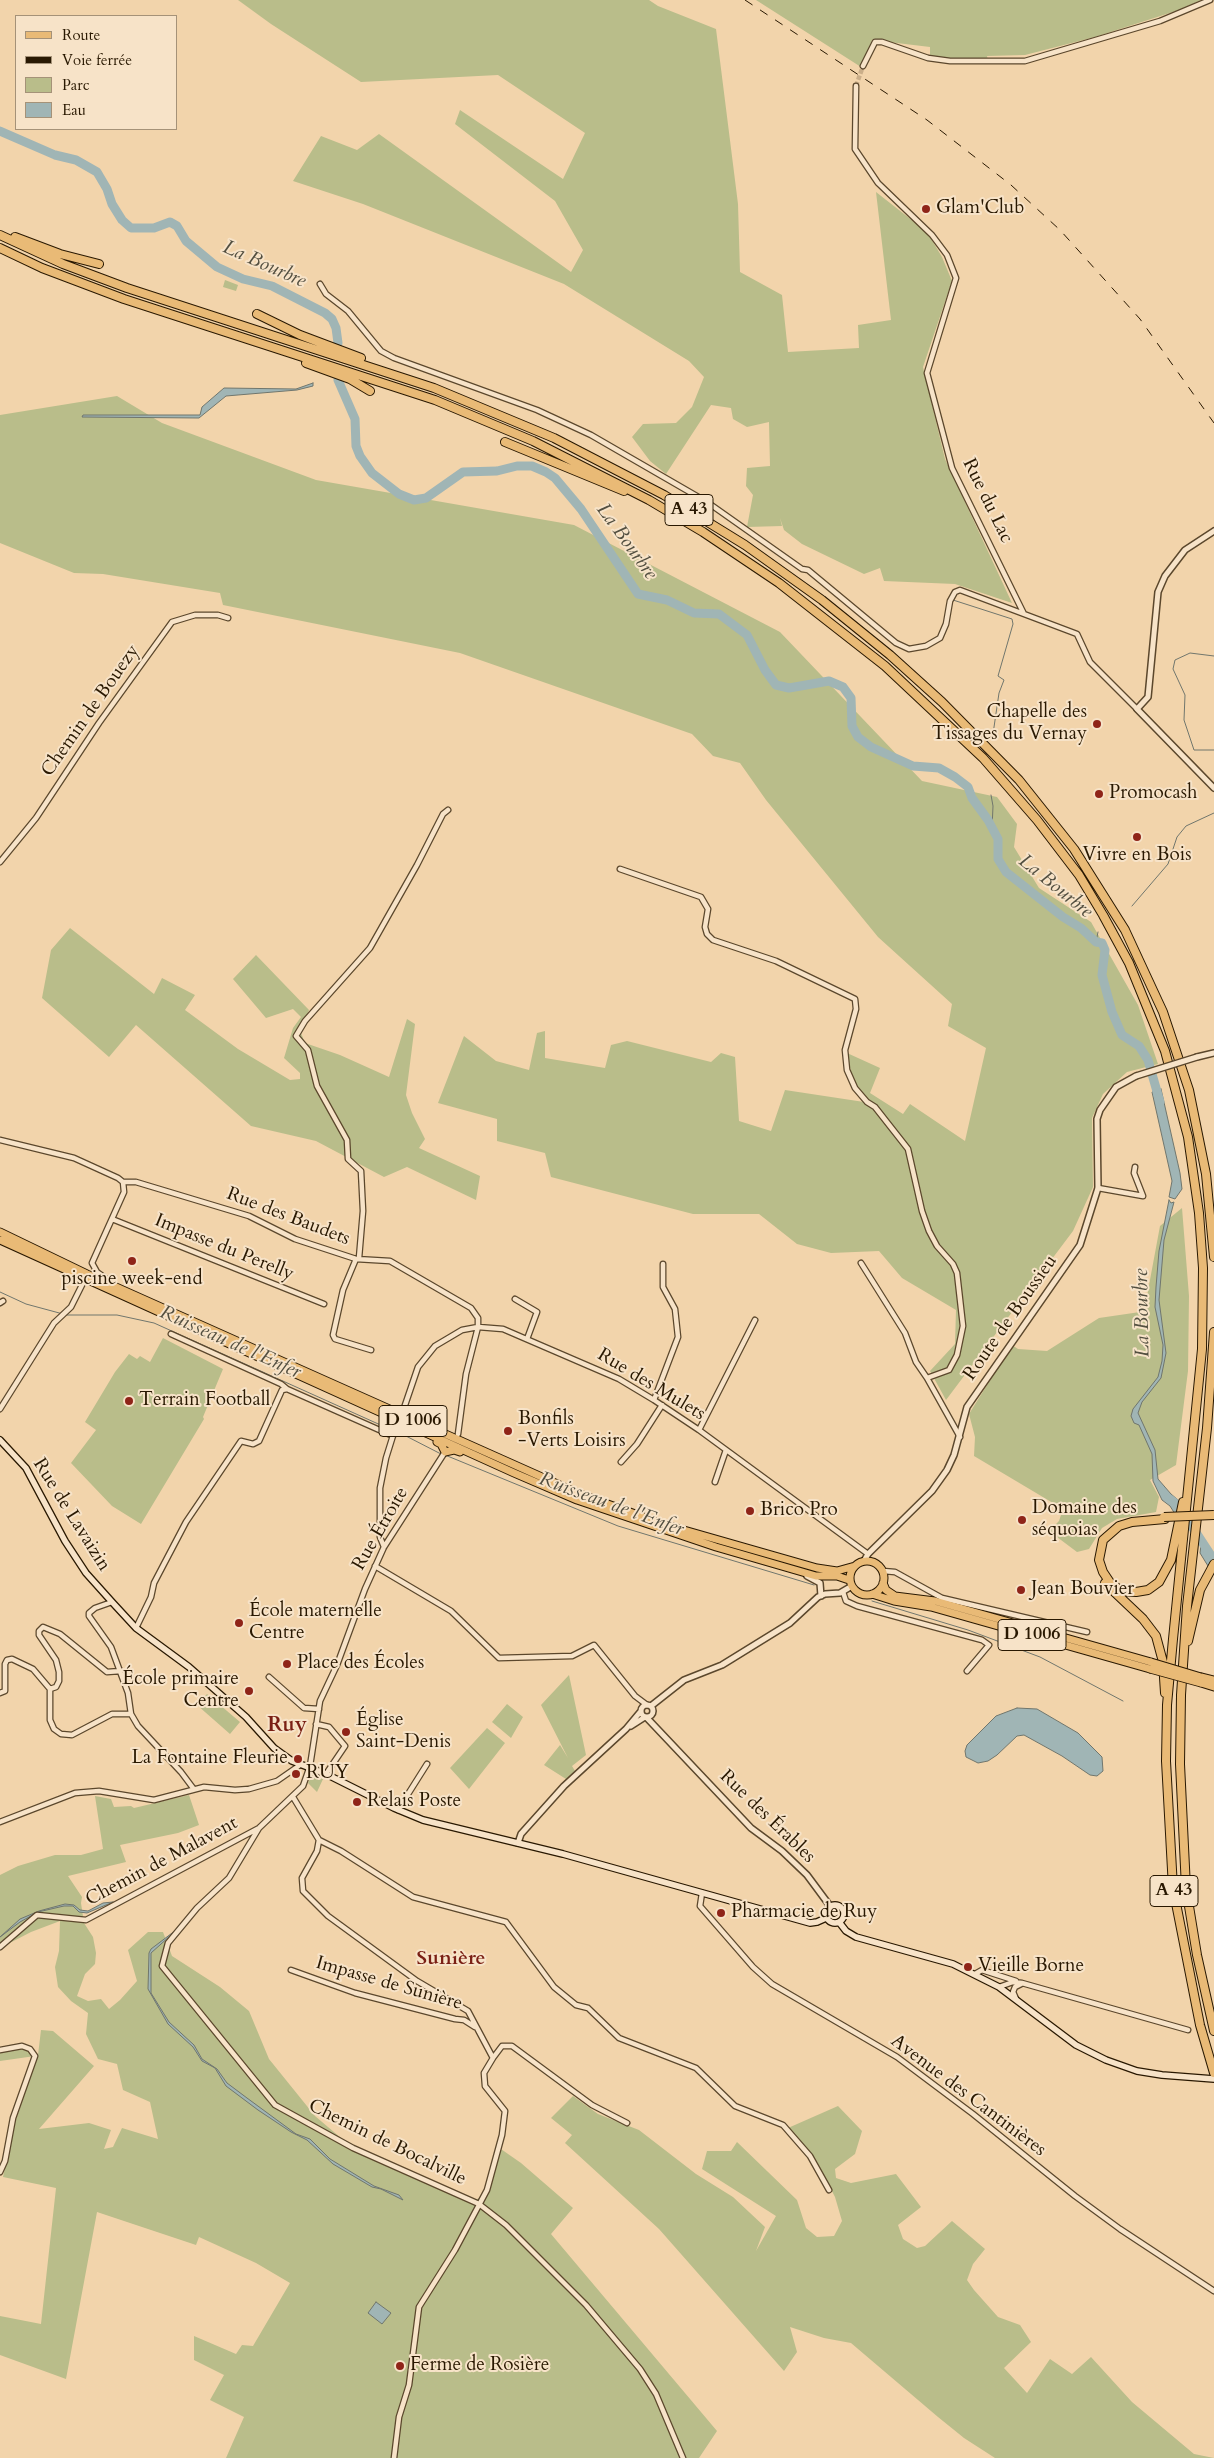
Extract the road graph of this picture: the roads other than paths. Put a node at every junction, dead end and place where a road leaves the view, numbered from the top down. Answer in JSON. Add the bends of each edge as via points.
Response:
{"nodes":[{"id":1,"x":1210,"y":0,"type":"edge"},
{"id":2,"x":863,"y":66,"type":"tunnel mouth"},
{"id":3,"x":856,"y":86,"type":"tunnel mouth"},
{"id":4,"x":0,"y":231,"type":"edge"},
{"id":5,"x":0,"y":235,"type":"edge"},
{"id":6,"x":0,"y":248,"type":"edge"},
{"id":7,"x":99,"y":264,"type":"dead end"},
{"id":8,"x":320,"y":284,"type":"dead end"},
{"id":9,"x":257,"y":314,"type":"dead end"},
{"id":10,"x":217,"y":330,"type":"junction"},
{"id":11,"x":434,"y":388,"type":"junction"},
{"id":12,"x":370,"y":391,"type":"dead end"},
{"id":13,"x":506,"y":442,"type":"dead end"},
{"id":14,"x":679,"y":517,"type":"junction"},
{"id":15,"x":1214,"y":531,"type":"edge"},
{"id":16,"x":1024,"y":614,"type":"junction"},
{"id":17,"x":228,"y":618,"type":"dead end"},
{"id":18,"x":1137,"y":709,"type":"junction"},
{"id":19,"x":1214,"y":788,"type":"edge"},
{"id":20,"x":448,"y":810,"type":"dead end"},
{"id":21,"x":0,"y":862,"type":"edge"},
{"id":22,"x":620,"y":869,"type":"dead end"},
{"id":23,"x":1214,"y":1053,"type":"edge"},
{"id":24,"x":0,"y":1140,"type":"edge"},
{"id":25,"x":1135,"y":1167,"type":"dead end"},
{"id":26,"x":123,"y":1182,"type":"junction"},
{"id":27,"x":1098,"y":1188,"type":"junction"},
{"id":28,"x":112,"y":1219,"type":"junction"},
{"id":29,"x":0,"y":1232,"type":"edge"},
{"id":30,"x":0,"y":1240,"type":"edge"},
{"id":31,"x":1214,"y":1256,"type":"edge"},
{"id":32,"x":358,"y":1258,"type":"junction"},
{"id":33,"x":861,"y":1263,"type":"dead end"},
{"id":34,"x":662,"y":1264,"type":"dead end"},
{"id":35,"x":85,"y":1279,"type":"junction"},
{"id":36,"x":123,"y":1290,"type":"junction"},
{"id":37,"x":515,"y":1299,"type":"dead end"},
{"id":38,"x":324,"y":1304,"type":"dead end"},
{"id":39,"x":755,"y":1320,"type":"dead end"},
{"id":40,"x":478,"y":1327,"type":"junction"},
{"id":41,"x":1214,"y":1332,"type":"edge"},
{"id":42,"x":171,"y":1334,"type":"dead end"},
{"id":43,"x":527,"y":1339,"type":"junction"},
{"id":44,"x":1214,"y":1347,"type":"edge"},
{"id":45,"x":371,"y":1350,"type":"dead end"},
{"id":46,"x":1214,"y":1351,"type":"edge"},
{"id":47,"x":927,"y":1378,"type":"junction"},
{"id":48,"x":287,"y":1389,"type":"junction"},
{"id":49,"x":654,"y":1400,"type":"junction"},
{"id":50,"x":662,"y":1405,"type":"junction"},
{"id":51,"x":0,"y":1409,"type":"edge"},
{"id":52,"x":403,"y":1411,"type":"dead end"},
{"id":53,"x":396,"y":1426,"type":"dead end"},
{"id":54,"x":417,"y":1429,"type":"junction"},
{"id":55,"x":699,"y":1430,"type":"junction"},
{"id":56,"x":458,"y":1434,"type":"junction"},
{"id":57,"x":393,"y":1436,"type":"junction"},
{"id":58,"x":446,"y":1436,"type":"junction"},
{"id":59,"x":960,"y":1437,"type":"junction"},
{"id":60,"x":0,"y":1440,"type":"edge"},
{"id":61,"x":472,"y":1447,"type":"junction"},
{"id":62,"x":726,"y":1450,"type":"junction"},
{"id":63,"x":443,"y":1455,"type":"junction"},
{"id":64,"x":478,"y":1457,"type":"junction"},
{"id":65,"x":621,"y":1462,"type":"dead end"},
{"id":66,"x":715,"y":1482,"type":"dead end"},
{"id":67,"x":1185,"y":1503,"type":"junction"},
{"id":68,"x":1214,"y":1516,"type":"edge"},
{"id":69,"x":1164,"y":1518,"type":"junction"},
{"id":70,"x":384,"y":1547,"type":"junction"},
{"id":71,"x":868,"y":1554,"type":"junction"},
{"id":72,"x":864,"y":1561,"type":"junction"},
{"id":73,"x":375,"y":1566,"type":"junction"},
{"id":74,"x":779,"y":1566,"type":"junction"},
{"id":75,"x":855,"y":1566,"type":"junction"},
{"id":76,"x":1212,"y":1566,"type":"edge"},
{"id":77,"x":883,"y":1572,"type":"junction"},
{"id":78,"x":851,"y":1583,"type":"junction"},
{"id":79,"x":883,"y":1584,"type":"junction"},
{"id":80,"x":843,"y":1592,"type":"junction"},
{"id":81,"x":872,"y":1594,"type":"junction"},
{"id":82,"x":821,"y":1596,"type":"junction"},
{"id":83,"x":112,"y":1602,"type":"junction"},
{"id":84,"x":136,"y":1628,"type":"junction"},
{"id":85,"x":1087,"y":1632,"type":"dead end"},
{"id":86,"x":1183,"y":1662,"type":"junction"},
{"id":87,"x":1150,"y":1666,"type":"junction"},
{"id":88,"x":121,"y":1671,"type":"junction"},
{"id":89,"x":967,"y":1671,"type":"dead end"},
{"id":90,"x":269,"y":1677,"type":"dead end"},
{"id":91,"x":1201,"y":1680,"type":"junction"},
{"id":92,"x":1214,"y":1680,"type":"edge"},
{"id":93,"x":1214,"y":1688,"type":"edge"},
{"id":94,"x":50,"y":1689,"type":"junction"},
{"id":95,"x":0,"y":1693,"type":"edge"},
{"id":96,"x":635,"y":1696,"type":"junction"},
{"id":97,"x":1167,"y":1705,"type":"junction"},
{"id":98,"x":318,"y":1708,"type":"junction"},
{"id":99,"x":651,"y":1709,"type":"junction"},
{"id":100,"x":641,"y":1711,"type":"junction"},
{"id":101,"x":131,"y":1714,"type":"junction"},
{"id":102,"x":646,"y":1717,"type":"junction"},
{"id":103,"x":316,"y":1724,"type":"junction"},
{"id":104,"x":626,"y":1729,"type":"junction"},
{"id":105,"x":660,"y":1731,"type":"junction"},
{"id":106,"x":427,"y":1764,"type":"dead end"},
{"id":107,"x":300,"y":1765,"type":"junction"},
{"id":108,"x":309,"y":1769,"type":"junction"},
{"id":109,"x":326,"y":1774,"type":"junction"},
{"id":110,"x":193,"y":1788,"type":"junction"},
{"id":111,"x":293,"y":1797,"type":"junction"},
{"id":112,"x":398,"y":1810,"type":"junction"},
{"id":113,"x":0,"y":1822,"type":"edge"},
{"id":114,"x":259,"y":1828,"type":"junction"},
{"id":115,"x":319,"y":1840,"type":"junction"},
{"id":116,"x":518,"y":1843,"type":"junction"},
{"id":117,"x":702,"y":1893,"type":"junction"},
{"id":118,"x":830,"y":1906,"type":"junction"},
{"id":119,"x":826,"y":1918,"type":"junction"},
{"id":120,"x":839,"y":1922,"type":"junction"},
{"id":121,"x":0,"y":1947,"type":"edge"},
{"id":122,"x":291,"y":1970,"type":"dead end"},
{"id":123,"x":975,"y":1974,"type":"junction"},
{"id":124,"x":1022,"y":1983,"type":"junction"},
{"id":125,"x":999,"y":1987,"type":"junction"},
{"id":126,"x":1016,"y":2001,"type":"junction"},
{"id":127,"x":477,"y":2029,"type":"junction"},
{"id":128,"x":1188,"y":2030,"type":"dead end"},
{"id":129,"x":1214,"y":2031,"type":"edge"},
{"id":130,"x":0,"y":2050,"type":"edge"},
{"id":131,"x":492,"y":2058,"type":"junction"},
{"id":132,"x":1214,"y":2073,"type":"edge"},
{"id":133,"x":1214,"y":2079,"type":"edge"},
{"id":134,"x":627,"y":2123,"type":"dead end"},
{"id":135,"x":0,"y":2172,"type":"edge"},
{"id":136,"x":829,"y":2190,"type":"dead end"},
{"id":137,"x":479,"y":2204,"type":"junction"},
{"id":138,"x":1214,"y":2291,"type":"edge"},
{"id":139,"x":394,"y":2458,"type":"edge"},
{"id":140,"x":683,"y":2458,"type":"edge"}],
"edges":[{"from":1,"to":2,"type":"street","via":[[1160,21],[1025,61],[950,61],[875,42]]},
{"from":3,"to":16,"type":"street","name":"Rue du Lac","via":[[855,149],[878,183],[932,235],[947,255],[956,278],[927,373],[952,468]]},
{"from":4,"to":7,"type":"highway","via":[[60,254]]},
{"from":5,"to":11,"type":"highway","number":"A 43","via":[[127,288]]},
{"from":6,"to":10,"type":"highway","number":"A 43","via":[[80,284]]},
{"from":8,"to":16,"type":"street","via":[[372,341],[394,358],[537,410],[591,435],[707,502],[802,569],[808,570],[896,643],[909,649],[926,646],[940,638],[950,601],[960,590]]},
{"from":9,"to":11,"type":"highway","via":[[293,332]]},
{"from":10,"to":12,"type":"highway","via":[[340,375]]},
{"from":10,"to":14,"type":"highway","number":"A 43","via":[[372,378],[463,412],[578,462]]},
{"from":11,"to":31,"type":"highway","number":"A 43","via":[[511,418],[579,450],[664,494],[744,545],[822,600],[890,654],[1019,780],[1101,889],[1138,955],[1163,1012],[1200,1137]]},
{"from":13,"to":14,"type":"highway"},
{"from":14,"to":67,"type":"highway","number":"A 43","via":[[813,608],[933,709],[983,758],[1037,820],[1079,876],[1116,937],[1165,1051],[1195,1175],[1202,1250],[1202,1323],[1190,1480]]},
{"from":15,"to":18,"type":"street","via":[[1185,550],[1165,576],[1158,592],[1148,697]]},
{"from":16,"to":18,"type":"street","via":[[1077,634],[1090,662]]},
{"from":17,"to":21,"type":"street","name":"Chemin de Bouezy","via":[[195,615],[172,622],[36,818]]},
{"from":18,"to":19,"type":"street"},
{"from":20,"to":32,"type":"street","via":[[370,948],[305,1021],[296,1036],[308,1050],[317,1086],[347,1140],[348,1159],[361,1171],[363,1210]]},
{"from":22,"to":47,"type":"street","via":[[701,897],[708,909],[705,927],[713,940],[776,961],[855,999],[856,1009],[845,1050],[847,1070],[855,1088],[875,1107],[908,1149],[922,1211],[937,1246],[953,1264],[956,1273],[963,1326],[953,1364],[948,1370]]},
{"from":23,"to":27,"type":"street","name":"Route de Boussieu","bridge":true,"via":[[1136,1076],[1116,1087],[1096,1119]]},
{"from":24,"to":26,"type":"street","via":[[74,1158]]},
{"from":25,"to":27,"type":"street","via":[[1134,1173],[1143,1196]]},
{"from":26,"to":28,"type":"street","via":[[124,1192]]},
{"from":26,"to":32,"type":"street","name":"Rue des Baudets","via":[[136,1182],[249,1216],[295,1239]]},
{"from":27,"to":59,"type":"street","name":"Route de Boussieu","via":[[1080,1245],[967,1407]]},
{"from":28,"to":36,"type":"street","via":[[92,1263],[97,1272]]},
{"from":28,"to":38,"type":"street","name":"Impasse du Perelly"},
{"from":29,"to":36,"type":"main road","number":"D 1006"},
{"from":30,"to":35,"type":"main road","number":"D 1006"},
{"from":32,"to":40,"type":"street","name":"Rue des Baudets","via":[[381,1259],[397,1264],[471,1308],[478,1318]]},
{"from":32,"to":45,"type":"street","via":[[343,1290],[333,1335],[335,1339]]},
{"from":33,"to":47,"type":"street","via":[[905,1333],[916,1362]]},
{"from":34,"to":49,"type":"street","via":[[663,1287],[675,1308],[678,1337]]},
{"from":35,"to":51,"type":"street","via":[[71,1307],[54,1323]]},
{"from":35,"to":54,"type":"main road","number":"D 1006"},
{"from":36,"to":58,"type":"main road","number":"D 1006"},
{"from":37,"to":43,"type":"street","via":[[537,1312]]},
{"from":39,"to":55,"type":"street"},
{"from":40,"to":43,"type":"street","name":"Rue des Mulets","via":[[503,1329]]},
{"from":40,"to":52,"type":"street","name":"Rue des Mulets","via":[[449,1336],[430,1350],[415,1374]]},
{"from":40,"to":56,"type":"street","via":[[466,1374]]},
{"from":41,"to":44,"type":"highway","number":"A 43"},
{"from":42,"to":48,"type":"street"},
{"from":43,"to":49,"type":"street","name":"Rue des Mulets","via":[[619,1379]]},
{"from":44,"to":46,"type":"highway"},
{"from":44,"to":86,"type":"highway","number":"A 43"},
{"from":47,"to":59,"type":"street"},
{"from":48,"to":57,"type":"street"},
{"from":48,"to":84,"type":"street","via":[[282,1390],[259,1441],[253,1444],[241,1441],[190,1514],[154,1583]]},
{"from":49,"to":50,"type":"street","name":"Rue des Mulets"},
{"from":50,"to":55,"type":"street","name":"Rue des Mulets"},
{"from":50,"to":65,"type":"street"},
{"from":53,"to":57,"type":"street"},
{"from":54,"to":63,"type":"main road","via":[[441,1444]]},
{"from":54,"to":64,"type":"main road","number":"D 1006"},
{"from":55,"to":62,"type":"street","name":"Rue des Mulets"},
{"from":56,"to":58,"type":"street"},
{"from":56,"to":61,"type":"street"},
{"from":57,"to":70,"type":"street","via":[[380,1488],[380,1537]]},
{"from":58,"to":61,"type":"main road","number":"D 1006"},
{"from":59,"to":71,"type":"street","name":"Route de Boussieu","via":[[947,1470],[932,1491]]},
{"from":60,"to":83,"type":"main road","name":"Rue de Lavaizin","via":[[26,1468],[65,1541],[86,1573]]},
{"from":61,"to":75,"type":"main road","number":"D 1006","via":[[572,1491],[663,1524],[822,1570],[844,1570]]},
{"from":62,"to":66,"type":"street"},
{"from":62,"to":71,"type":"street","name":"Rue des Mulets"},
{"from":63,"to":64,"type":"main road","via":[[454,1450]]},
{"from":63,"to":70,"type":"street","name":"Rue Étroite"},
{"from":64,"to":74,"type":"main road","number":"D 1006","via":[[619,1516]]},
{"from":67,"to":69,"type":"highway","via":[[1167,1570],[1155,1586],[1130,1592],[1111,1584],[1099,1560],[1103,1540],[1119,1526]]},
{"from":67,"to":97,"type":"highway","number":"A 43"},
{"from":68,"to":69,"type":"highway","bridge":true},
{"from":69,"to":97,"type":"highway","via":[[1131,1519],[1116,1524],[1101,1536],[1095,1555],[1100,1577],[1156,1636],[1163,1662]]},
{"from":70,"to":73,"type":"street","name":"Rue Étroite"},
{"from":71,"to":72,"type":"street","name":"Route de Boussieu"},
{"from":72,"to":75,"type":"main road"},
{"from":72,"to":77,"type":"main road","via":[[877,1564]]},
{"from":73,"to":96,"type":"street","via":[[451,1611],[495,1657],[566,1657],[594,1645]]},
{"from":73,"to":98,"type":"street","name":"Rue Étroite"},
{"from":74,"to":78,"type":"main road","number":"D 1006","via":[[816,1576],[837,1576]]},
{"from":74,"to":82,"type":"street","via":[[812,1578],[820,1584]]},
{"from":75,"to":78,"type":"main road","via":[[851,1570]]},
{"from":76,"to":86,"type":"highway","via":[[1200,1590]]},
{"from":77,"to":79,"type":"main road"},
{"from":77,"to":85,"type":"street","via":[[895,1572],[942,1598]]},
{"from":78,"to":80,"type":"street"},
{"from":78,"to":81,"type":"main road","via":[[862,1594]]},
{"from":79,"to":81,"type":"main road"},
{"from":79,"to":87,"type":"main road","number":"D 1006","via":[[895,1596],[935,1601]]},
{"from":80,"to":82,"type":"street"},
{"from":80,"to":89,"type":"street","via":[[846,1601],[857,1606],[982,1640],[989,1646]]},
{"from":81,"to":87,"type":"main road","number":"D 1006"},
{"from":82,"to":99,"type":"street","via":[[790,1623],[722,1665],[684,1680]]},
{"from":83,"to":84,"type":"main road","name":"Rue de Lavaizin"},
{"from":83,"to":88,"type":"street","via":[[94,1608],[89,1616],[111,1647]]},
{"from":84,"to":107,"type":"main road","name":"Rue de Lavaizin","via":[[175,1656],[246,1717],[274,1748]]},
{"from":86,"to":129,"type":"highway","number":"A 43","via":[[1180,1764],[1186,1888]]},
{"from":87,"to":91,"type":"main road","number":"D 1006","bridge":true},
{"from":88,"to":94,"type":"street","via":[[107,1672],[60,1634],[44,1627],[39,1635],[56,1660],[59,1672],[56,1688]]},
{"from":88,"to":101,"type":"street"},
{"from":90,"to":98,"type":"street","via":[[304,1708]]},
{"from":91,"to":92,"type":"main road","number":"D 1006"},
{"from":91,"to":93,"type":"main road","number":"D 1006"},
{"from":94,"to":95,"type":"street","via":[[33,1669],[12,1658],[5,1664],[5,1691]]},
{"from":94,"to":101,"type":"street","via":[[50,1720],[61,1734],[72,1735],[112,1714]]},
{"from":96,"to":99,"type":"street"},
{"from":96,"to":100,"type":"street"},
{"from":97,"to":132,"type":"highway","number":"A 43","via":[[1166,1790],[1173,1888],[1192,1990]]},
{"from":98,"to":103,"type":"street","name":"Rue Étroite"},
{"from":99,"to":100,"type":"street"},
{"from":99,"to":102,"type":"street"},
{"from":99,"to":105,"type":"street","name":"Rue des Érables"},
{"from":100,"to":102,"type":"street","name":"Rue des Érables"},
{"from":100,"to":104,"type":"street"},
{"from":101,"to":110,"type":"street"},
{"from":102,"to":104,"type":"street"},
{"from":102,"to":105,"type":"street","name":"Rue des Érables"},
{"from":103,"to":108,"type":"street","name":"Rue Étroite"},
{"from":103,"to":109,"type":"street","via":[[329,1727],[346,1746]]},
{"from":104,"to":116,"type":"street","via":[[564,1786],[521,1834]]},
{"from":105,"to":118,"type":"street","name":"Rue des Érables","via":[[751,1828],[807,1875]]},
{"from":106,"to":112,"type":"street"},
{"from":107,"to":108,"type":"main road","name":"Rue de Lavaizin"},
{"from":107,"to":110,"type":"street","via":[[285,1777],[265,1786],[235,1790]]},
{"from":108,"to":109,"type":"main road","name":"Rue de Lavaizin"},
{"from":108,"to":111,"type":"street","name":"Rue Étroite","via":[[304,1786]]},
{"from":109,"to":112,"type":"main road","name":"Rue de Lavaizin"},
{"from":110,"to":113,"type":"street","via":[[154,1800],[82,1791]]},
{"from":111,"to":114,"type":"street","name":"Rue Étroite"},
{"from":111,"to":115,"type":"street"},
{"from":112,"to":116,"type":"main road","name":"Rue de Lavaizin","via":[[423,1820]]},
{"from":114,"to":121,"type":"street","name":"Chemin de Malavent","via":[[86,1920],[36,1915]]},
{"from":114,"to":137,"type":"street","name":"Chemin de Bocalville","via":[[229,1878],[197,1908],[168,1943],[162,1966],[275,2105],[353,2148]]},
{"from":115,"to":127,"type":"street","via":[[318,1851],[302,1878],[303,1890],[328,1916],[417,1981],[468,2011]]},
{"from":115,"to":136,"type":"street","via":[[342,1850],[413,1897],[506,1922],[554,1987],[576,2005],[588,2008],[620,2038],[696,2068],[735,2106],[783,2125],[810,2156]]},
{"from":116,"to":117,"type":"main road","name":"Rue de Lavaizin"},
{"from":117,"to":119,"type":"main road","name":"Rue de Lavaizin","via":[[810,1923]]},
{"from":117,"to":138,"type":"street","name":"Avenue des Cantinières","via":[[700,1906],[772,1984],[903,2062],[1089,2206]]},
{"from":118,"to":119,"type":"main road","via":[[826,1910]]},
{"from":118,"to":120,"type":"main road","via":[[842,1908],[844,1916]]},
{"from":119,"to":120,"type":"main road"},
{"from":120,"to":123,"type":"main road","via":[[856,1937],[953,1964]]},
{"from":122,"to":127,"type":"street","name":"Impasse de Sunière","via":[[355,1993],[464,2020]]},
{"from":123,"to":124,"type":"street","via":[[982,1970]]},
{"from":123,"to":125,"type":"main road"},
{"from":124,"to":125,"type":"street","via":[[1013,1982]]},
{"from":124,"to":126,"type":"street","via":[[1013,1992]]},
{"from":124,"to":128,"type":"street"},
{"from":125,"to":126,"type":"main road"},
{"from":126,"to":133,"type":"main road","via":[[1076,2045],[1106,2060],[1162,2076]]},
{"from":127,"to":131,"type":"street"},
{"from":130,"to":135,"type":"street","via":[[22,2046],[35,2056],[13,2118]]},
{"from":131,"to":134,"type":"street","via":[[502,2046],[512,2046],[592,2105]]},
{"from":131,"to":137,"type":"street","via":[[484,2073],[486,2086],[505,2111],[502,2135]]},
{"from":137,"to":139,"type":"street","via":[[420,2306]]},
{"from":137,"to":140,"type":"street","via":[[506,2225],[586,2305],[640,2369],[656,2394]]}]}
